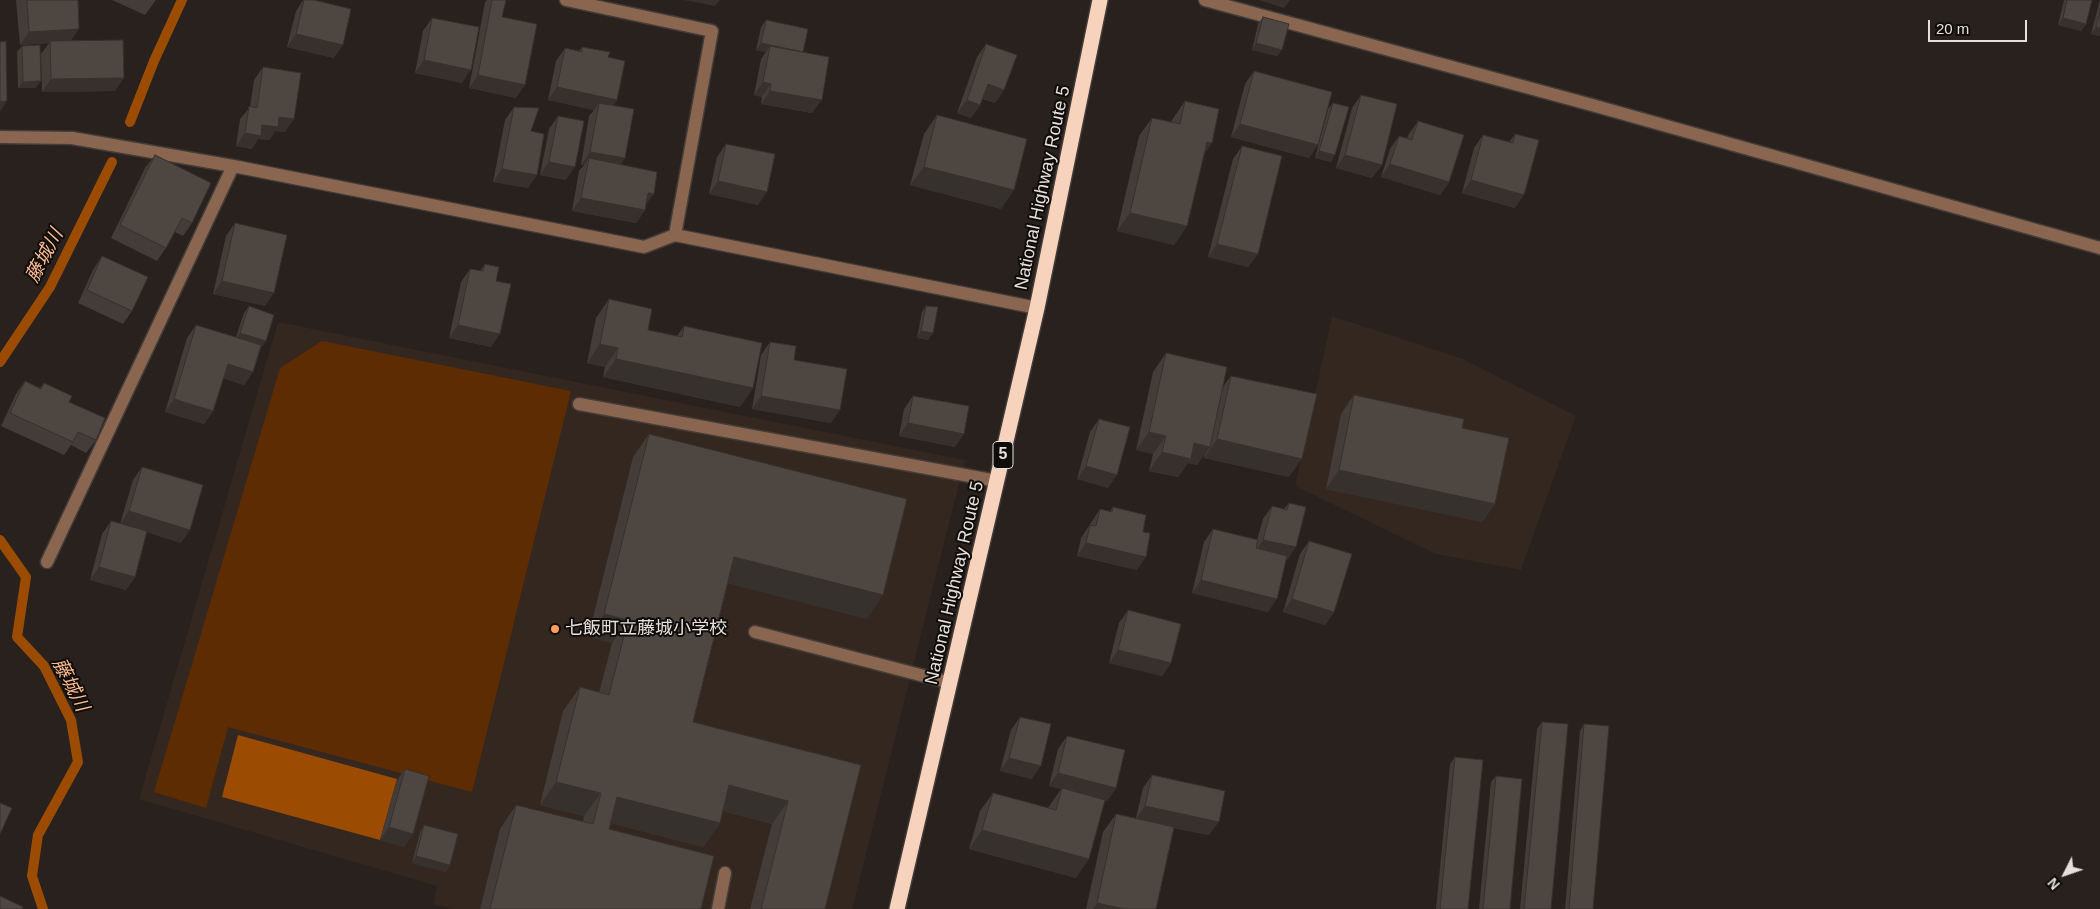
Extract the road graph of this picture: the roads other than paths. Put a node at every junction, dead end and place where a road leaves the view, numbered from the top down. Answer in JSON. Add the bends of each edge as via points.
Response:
{"nodes":[{"id":1,"x":566,"y":0,"type":"edge"},
{"id":2,"x":1100,"y":0,"type":"edge"},
{"id":3,"x":1206,"y":0,"type":"edge"},
{"id":4,"x":0,"y":137,"type":"edge"},
{"id":5,"x":233,"y":166,"type":"junction"},
{"id":6,"x":675,"y":235,"type":"junction"},
{"id":7,"x":2100,"y":248,"type":"edge"},
{"id":8,"x":1037,"y":308,"type":"junction"},
{"id":9,"x":579,"y":404,"type":"dead end"},
{"id":10,"x":997,"y":481,"type":"junction"},
{"id":11,"x":47,"y":562,"type":"dead end"},
{"id":12,"x":755,"y":632,"type":"dead end"},
{"id":13,"x":951,"y":683,"type":"junction"},
{"id":14,"x":725,"y":873,"type":"dead end"},
{"id":15,"x":718,"y":909,"type":"edge"},
{"id":16,"x":897,"y":909,"type":"edge"}],
"edges":[{"from":1,"to":6,"type":"street","via":[[712,31]]},
{"from":2,"to":8,"type":"highway","name":"National Highway Route 5","number":"5"},
{"from":3,"to":7,"type":"street"},
{"from":4,"to":5,"type":"street","via":[[72,138]]},
{"from":5,"to":6,"type":"street","via":[[644,247]]},
{"from":5,"to":11,"type":"street"},
{"from":6,"to":8,"type":"street"},
{"from":8,"to":10,"type":"highway","name":"National Highway Route 5","number":"5"},
{"from":9,"to":10,"type":"street"},
{"from":10,"to":13,"type":"highway","name":"National Highway Route 5","number":"5"},
{"from":12,"to":13,"type":"street"},
{"from":13,"to":16,"type":"highway","name":"National Highway Route 5","number":"5"},
{"from":14,"to":15,"type":"street"}]}
